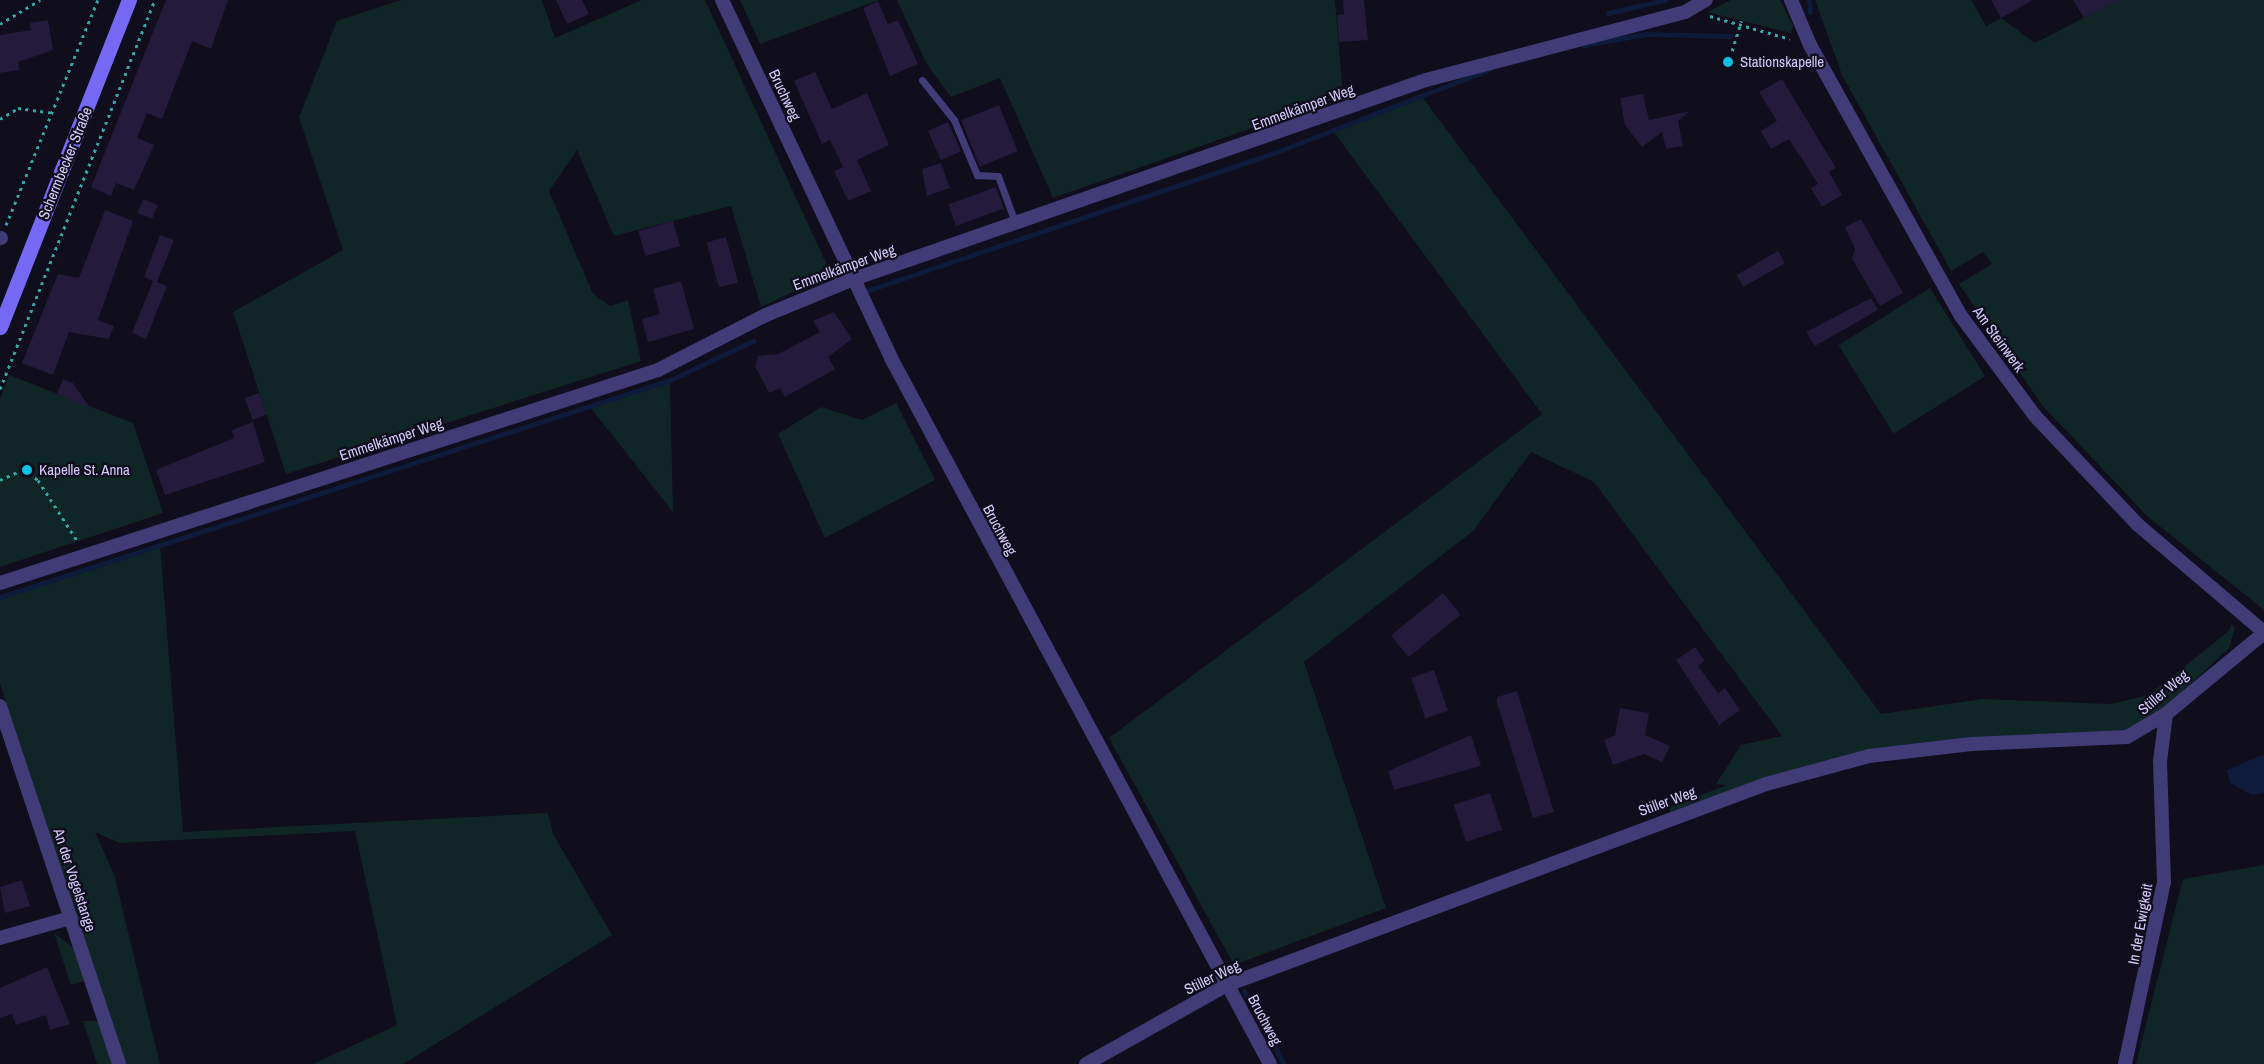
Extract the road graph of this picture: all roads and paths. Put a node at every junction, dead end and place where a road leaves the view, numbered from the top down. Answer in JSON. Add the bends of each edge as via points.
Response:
{"nodes":[{"id":1,"x":40,"y":0,"type":"edge"},
{"id":2,"x":98,"y":0,"type":"edge"},
{"id":3,"x":129,"y":0,"type":"edge"},
{"id":4,"x":155,"y":0,"type":"edge"},
{"id":5,"x":722,"y":0,"type":"edge"},
{"id":6,"x":1706,"y":0,"type":"edge"},
{"id":7,"x":1791,"y":0,"type":"edge"},
{"id":8,"x":1685,"y":12,"type":"junction"},
{"id":9,"x":1741,"y":21,"type":"junction"},
{"id":10,"x":0,"y":24,"type":"edge"},
{"id":11,"x":1810,"y":45,"type":"junction"},
{"id":12,"x":1730,"y":58,"type":"dead end"},
{"id":13,"x":922,"y":80,"type":"dead end"},
{"id":14,"x":53,"y":113,"type":"junction"},
{"id":15,"x":0,"y":119,"type":"edge"},
{"id":16,"x":1017,"y":225,"type":"junction"},
{"id":17,"x":1,"y":238,"type":"edge"},
{"id":18,"x":851,"y":280,"type":"junction"},
{"id":19,"x":0,"y":327,"type":"edge"},
{"id":20,"x":0,"y":389,"type":"edge"},
{"id":21,"x":0,"y":480,"type":"edge"},
{"id":22,"x":84,"y":555,"type":"junction"},
{"id":23,"x":0,"y":583,"type":"edge"},
{"id":24,"x":2264,"y":633,"type":"edge"},
{"id":25,"x":0,"y":706,"type":"edge"},
{"id":26,"x":2166,"y":714,"type":"junction"},
{"id":27,"x":70,"y":918,"type":"junction"},
{"id":28,"x":0,"y":938,"type":"edge"},
{"id":29,"x":1227,"y":985,"type":"junction"},
{"id":30,"x":119,"y":1064,"type":"edge"},
{"id":31,"x":1086,"y":1064,"type":"edge"},
{"id":32,"x":1270,"y":1064,"type":"edge"},
{"id":33,"x":2125,"y":1064,"type":"edge"}],
"edges":[{"from":1,"to":10,"type":"path"},
{"from":2,"to":14,"type":"path"},
{"from":3,"to":19,"type":"main road","name":"Schermbecker Straße"},
{"from":4,"to":20,"type":"path"},
{"from":5,"to":18,"type":"street","name":"Bruchweg"},
{"from":6,"to":8,"type":"street","name":"Emmelkämper Weg"},
{"from":7,"to":11,"type":"street","name":"Am Steinwerk"},
{"from":8,"to":9,"type":"path"},
{"from":8,"to":16,"type":"street","name":"Emmelkämper Weg","via":[[1492,58]]},
{"from":9,"to":11,"type":"path"},
{"from":9,"to":12,"type":"path"},
{"from":11,"to":24,"type":"street","name":"Am Steinwerk","via":[[1961,316],[2035,416],[2137,524]]},
{"from":13,"to":16,"type":"lane","via":[[954,120],[977,175],[998,176]]},
{"from":14,"to":15,"type":"path","via":[[18,108]]},
{"from":14,"to":17,"type":"path"},
{"from":16,"to":18,"type":"street","name":"Emmelkämper Weg"},
{"from":18,"to":22,"type":"street","name":"Emmelkämper Weg","via":[[766,315],[658,370]]},
{"from":18,"to":29,"type":"street","name":"Bruchweg"},
{"from":21,"to":22,"type":"path","via":[[22,470],[38,480],[71,523]]},
{"from":22,"to":23,"type":"street","name":"Emmelkämper Weg"},
{"from":24,"to":26,"type":"street","name":"Stiller Weg"},
{"from":25,"to":27,"type":"street","name":"An der Vogelstange"},
{"from":26,"to":29,"type":"street","name":"Stiller Weg","via":[[2127,737],[1971,744],[1838,762],[1578,851]]},
{"from":26,"to":33,"type":"street","name":"In der Ewigkeit","via":[[2160,762],[2164,882]]},
{"from":27,"to":28,"type":"street"},
{"from":27,"to":30,"type":"street","name":"An der Vogelstange"},
{"from":29,"to":31,"type":"street","name":"Stiller Weg"},
{"from":29,"to":32,"type":"street","name":"Bruchweg"}]}
